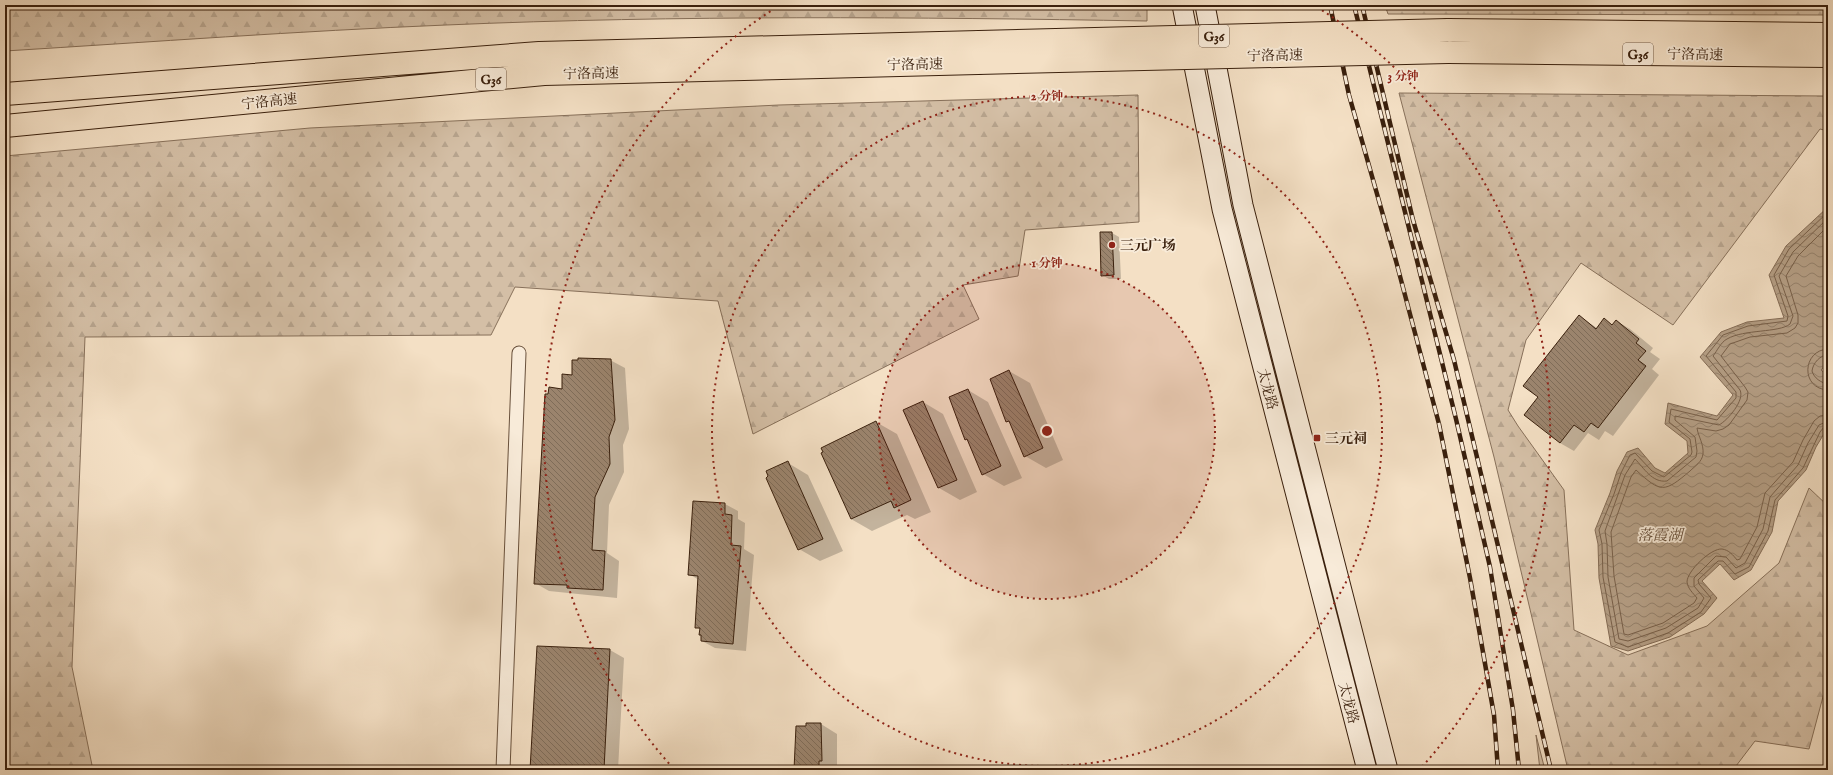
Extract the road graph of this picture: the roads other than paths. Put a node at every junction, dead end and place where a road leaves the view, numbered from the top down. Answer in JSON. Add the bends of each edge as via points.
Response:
{"nodes":[{"id":1,"x":1182,"y":5,"type":"edge"},
{"id":2,"x":1205,"y":5,"type":"edge"},
{"id":3,"x":1828,"y":34,"type":"edge"},
{"id":4,"x":1828,"y":56,"type":"edge"},
{"id":5,"x":5,"y":94,"type":"edge"},
{"id":6,"x":10,"y":126,"type":"edge"},
{"id":7,"x":519,"y":353,"type":"dead end"},
{"id":8,"x":503,"y":770,"type":"edge"},
{"id":9,"x":1367,"y":770,"type":"edge"},
{"id":10,"x":1388,"y":770,"type":"edge"}],
"edges":[{"from":1,"to":9,"type":"main road","name":"太龙路","via":[[1222,209]]},
{"from":2,"to":10,"type":"main road","name":"太龙路","via":[[1243,205]]},
{"from":3,"to":5,"type":"highway","name":"宁洛高速","number":"G36","bridge":true,"via":[[1448,30],[539,53]]},
{"from":4,"to":6,"type":"highway","name":"宁洛高速","number":"G36","bridge":true,"via":[[1448,52],[544,74]]},
{"from":7,"to":8,"type":"street"}]}
